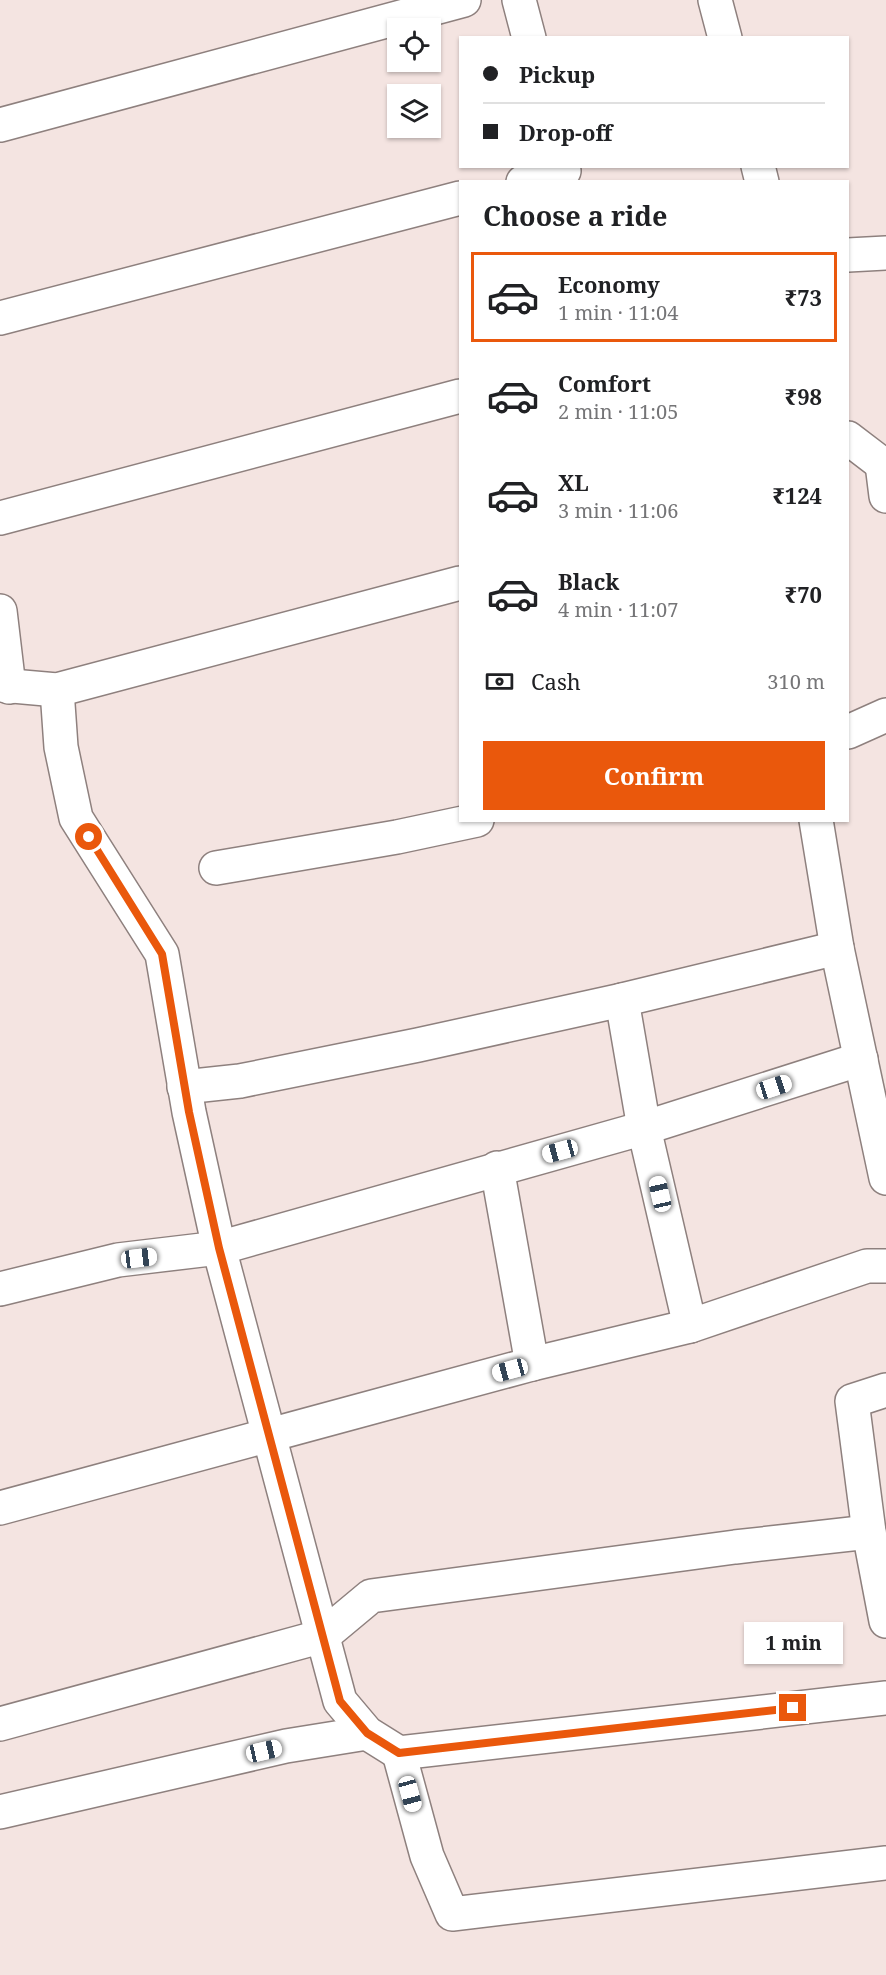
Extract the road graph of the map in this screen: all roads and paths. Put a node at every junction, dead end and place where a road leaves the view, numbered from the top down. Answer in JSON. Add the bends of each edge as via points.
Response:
{"nodes":[{"id":1,"x":464,"y":0,"type":"edge"},
{"id":2,"x":519,"y":0,"type":"edge"},
{"id":3,"x":715,"y":0,"type":"edge"},
{"id":4,"x":528,"y":36,"type":"edge"},
{"id":5,"x":724,"y":36,"type":"edge"},
{"id":6,"x":0,"y":125,"type":"edge"},
{"id":7,"x":564,"y":173,"type":"edge"},
{"id":8,"x":532,"y":180,"type":"edge"},
{"id":9,"x":459,"y":198,"type":"edge"},
{"id":10,"x":886,"y":253,"type":"edge"},
{"id":11,"x":849,"y":255,"type":"edge"},
{"id":12,"x":0,"y":318,"type":"edge"},
{"id":13,"x":459,"y":396,"type":"edge"},
{"id":14,"x":849,"y":439,"type":"edge"},
{"id":15,"x":884,"y":464,"type":"edge"},
{"id":16,"x":886,"y":496,"type":"edge"},
{"id":17,"x":0,"y":518,"type":"edge"},
{"id":18,"x":459,"y":583,"type":"edge"},
{"id":19,"x":0,"y":611,"type":"edge"},
{"id":20,"x":4,"y":686,"type":"edge"},
{"id":21,"x":57,"y":690,"type":"junction"},
{"id":22,"x":886,"y":715,"type":"edge"},
{"id":23,"x":849,"y":732,"type":"edge"},
{"id":24,"x":468,"y":822,"type":"edge"},
{"id":25,"x":816,"y":822,"type":"edge"},
{"id":26,"x":216,"y":868,"type":"dead end"},
{"id":27,"x":837,"y":948,"type":"junction"},
{"id":28,"x":621,"y":1000,"type":"junction"},
{"id":29,"x":861,"y":1059,"type":"junction"},
{"id":30,"x":184,"y":1087,"type":"junction"},
{"id":31,"x":645,"y":1128,"type":"junction"},
{"id":32,"x":497,"y":1168,"type":"junction"},
{"id":33,"x":886,"y":1178,"type":"edge"},
{"id":34,"x":219,"y":1248,"type":"junction"},
{"id":35,"x":886,"y":1266,"type":"edge"},
{"id":36,"x":0,"y":1288,"type":"edge"},
{"id":37,"x":690,"y":1326,"type":"junction"},
{"id":38,"x":532,"y":1364,"type":"junction"},
{"id":39,"x":886,"y":1390,"type":"edge"},
{"id":40,"x":269,"y":1437,"type":"junction"},
{"id":41,"x":0,"y":1508,"type":"edge"},
{"id":42,"x":869,"y":1532,"type":"junction"},
{"id":43,"x":886,"y":1622,"type":"edge"},
{"id":44,"x":323,"y":1636,"type":"junction"},
{"id":45,"x":886,"y":1698,"type":"edge"},
{"id":46,"x":0,"y":1724,"type":"edge"},
{"id":47,"x":367,"y":1733,"type":"junction"},
{"id":48,"x":399,"y":1753,"type":"junction"},
{"id":49,"x":0,"y":1812,"type":"edge"},
{"id":50,"x":886,"y":1863,"type":"edge"}],
"edges":[{"from":1,"to":6,"type":"street"},
{"from":2,"to":4,"type":"street"},
{"from":3,"to":5,"type":"street"},
{"from":7,"to":8,"type":"street"},
{"from":9,"to":12,"type":"street"},
{"from":10,"to":11,"type":"street"},
{"from":13,"to":17,"type":"street"},
{"from":14,"to":15,"type":"street"},
{"from":15,"to":16,"type":"street"},
{"from":18,"to":21,"type":"street"},
{"from":19,"to":20,"type":"street"},
{"from":20,"to":21,"type":"street"},
{"from":21,"to":30,"type":"street","via":[[61,747],[76,818],[162,954]]},
{"from":22,"to":23,"type":"street"},
{"from":24,"to":26,"type":"street"},
{"from":25,"to":27,"type":"street"},
{"from":27,"to":28,"type":"street"},
{"from":27,"to":29,"type":"street"},
{"from":28,"to":30,"type":"street","via":[[251,1079]]},
{"from":28,"to":31,"type":"street"},
{"from":29,"to":31,"type":"street"},
{"from":29,"to":33,"type":"street"},
{"from":30,"to":34,"type":"street"},
{"from":31,"to":32,"type":"street"},
{"from":31,"to":37,"type":"street"},
{"from":32,"to":34,"type":"street"},
{"from":32,"to":38,"type":"street"},
{"from":34,"to":36,"type":"street","via":[[118,1260]]},
{"from":34,"to":40,"type":"street"},
{"from":35,"to":37,"type":"street","via":[[867,1266]]},
{"from":37,"to":38,"type":"street"},
{"from":38,"to":40,"type":"street"},
{"from":39,"to":42,"type":"street","via":[[852,1401]]},
{"from":40,"to":41,"type":"street"},
{"from":40,"to":44,"type":"street"},
{"from":42,"to":43,"type":"street"},
{"from":42,"to":44,"type":"street","via":[[371,1596]]},
{"from":44,"to":46,"type":"street"},
{"from":44,"to":47,"type":"street","via":[[340,1701]]},
{"from":45,"to":48,"type":"street"},
{"from":47,"to":48,"type":"street"},
{"from":47,"to":49,"type":"street","via":[[286,1746]]},
{"from":48,"to":50,"type":"street","via":[[427,1856],[452,1914]]}]}
